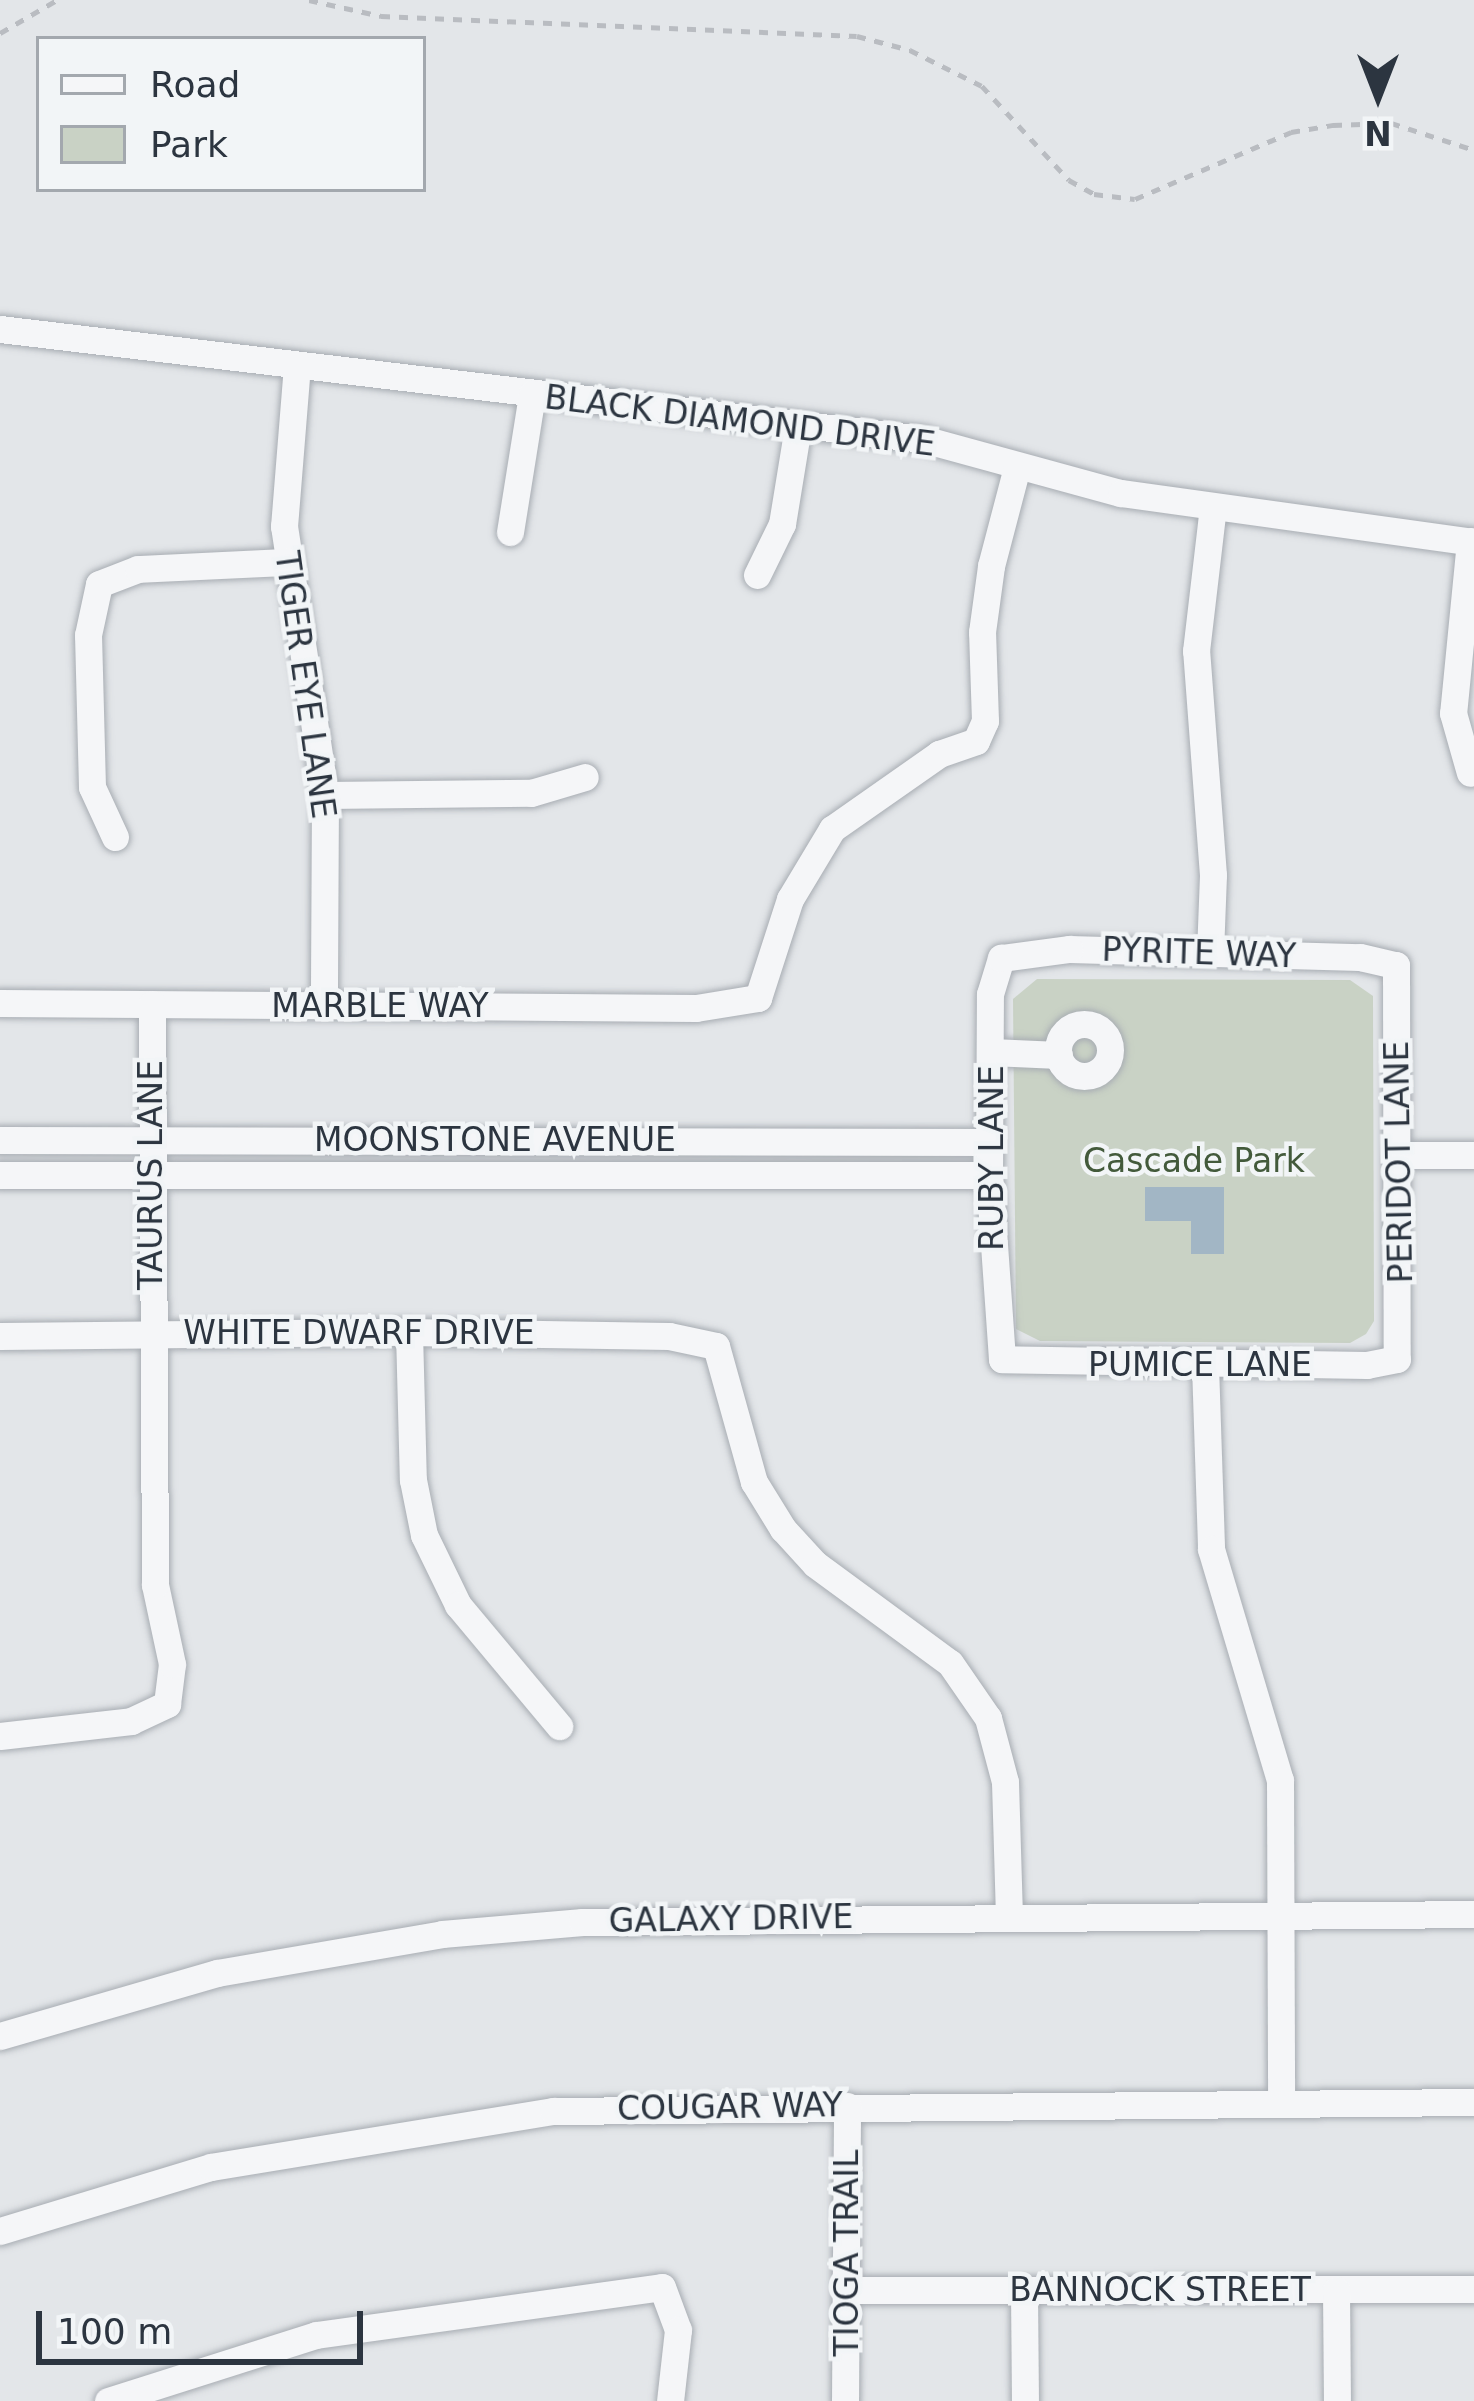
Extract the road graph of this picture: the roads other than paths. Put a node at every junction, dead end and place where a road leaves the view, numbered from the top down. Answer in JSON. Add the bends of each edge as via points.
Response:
{"nodes":[{"id":1,"x":0,"y":328,"type":"edge"},
{"id":2,"x":297,"y":365,"type":"junction"},
{"id":3,"x":532,"y":394,"type":"junction"},
{"id":4,"x":798,"y":426,"type":"junction"},
{"id":5,"x":1017,"y":467,"type":"junction"},
{"id":6,"x":1214,"y":507,"type":"junction"},
{"id":7,"x":510,"y":532,"type":"dead end"},
{"id":8,"x":1472,"y":542,"type":"edge"},
{"id":9,"x":287,"y":562,"type":"junction"},
{"id":10,"x":757,"y":575,"type":"dead end"},
{"id":11,"x":1470,"y":773,"type":"dead end"},
{"id":12,"x":585,"y":777,"type":"dead end"},
{"id":13,"x":325,"y":795,"type":"junction"},
{"id":14,"x":115,"y":837,"type":"dead end"},
{"id":15,"x":1210,"y":953,"type":"junction"},
{"id":16,"x":1001,"y":958,"type":"joint"},
{"id":17,"x":1396,"y":965,"type":"joint"},
{"id":18,"x":0,"y":1003,"type":"edge"},
{"id":19,"x":152,"y":1004,"type":"junction"},
{"id":20,"x":324,"y":1005,"type":"junction"},
{"id":21,"x":991,"y":1052,"type":"junction"},
{"id":22,"x":1058,"y":1055,"type":"dead end"},
{"id":23,"x":151,"y":1139,"type":"junction"},
{"id":24,"x":0,"y":1141,"type":"edge"},
{"id":25,"x":989,"y":1142,"type":"junction"},
{"id":26,"x":1400,"y":1155,"type":"junction"},
{"id":27,"x":1474,"y":1155,"type":"edge"},
{"id":28,"x":151,"y":1174,"type":"junction"},
{"id":29,"x":0,"y":1175,"type":"edge"},
{"id":30,"x":989,"y":1175,"type":"junction"},
{"id":31,"x":410,"y":1331,"type":"junction"},
{"id":32,"x":150,"y":1333,"type":"junction"},
{"id":33,"x":0,"y":1336,"type":"edge"},
{"id":34,"x":1002,"y":1359,"type":"joint"},
{"id":35,"x":1397,"y":1359,"type":"joint"},
{"id":36,"x":1205,"y":1365,"type":"junction"},
{"id":37,"x":559,"y":1726,"type":"dead end"},
{"id":38,"x":0,"y":1736,"type":"edge"},
{"id":39,"x":1283,"y":1912,"type":"junction"},
{"id":40,"x":1474,"y":1914,"type":"edge"},
{"id":41,"x":1009,"y":1915,"type":"junction"},
{"id":42,"x":0,"y":2036,"type":"edge"},
{"id":43,"x":1474,"y":2102,"type":"edge"},
{"id":44,"x":1281,"y":2103,"type":"junction"},
{"id":45,"x":847,"y":2106,"type":"junction"},
{"id":46,"x":0,"y":2231,"type":"edge"},
{"id":47,"x":1474,"y":2289,"type":"edge"},
{"id":48,"x":846,"y":2290,"type":"junction"},
{"id":49,"x":1024,"y":2290,"type":"junction"},
{"id":50,"x":1336,"y":2290,"type":"junction"},
{"id":51,"x":108,"y":2401,"type":"edge"},
{"id":52,"x":670,"y":2401,"type":"edge"},
{"id":53,"x":845,"y":2401,"type":"edge"},
{"id":54,"x":1025,"y":2401,"type":"edge"},
{"id":55,"x":1337,"y":2401,"type":"edge"}],
"edges":[{"from":1,"to":2,"type":"street","name":"BLACK DIAMOND DRIVE"},
{"from":2,"to":3,"type":"street","name":"BLACK DIAMOND DRIVE"},
{"from":2,"to":9,"type":"street","name":"TIGER EYE LANE"},
{"from":3,"to":4,"type":"street","name":"BLACK DIAMOND DRIVE"},
{"from":3,"to":7,"type":"street"},
{"from":4,"to":5,"type":"street","name":"BLACK DIAMOND DRIVE","via":[[923,439]]},
{"from":4,"to":10,"type":"street","via":[[782,524]]},
{"from":5,"to":6,"type":"street","name":"BLACK DIAMOND DRIVE"},
{"from":5,"to":20,"type":"street","name":"MARBLE WAY","via":[[991,566],[982,632],[985,722],[976,741],[939,754],[832,830],[790,899],[758,998],[696,1008]]},
{"from":6,"to":8,"type":"street","name":"BLACK DIAMOND DRIVE"},
{"from":6,"to":15,"type":"street","via":[[1196,651],[1213,875]]},
{"from":8,"to":11,"type":"street","via":[[1453,713]]},
{"from":9,"to":13,"type":"street","name":"TIGER EYE LANE"},
{"from":9,"to":14,"type":"street","via":[[138,569],[98,584],[88,635],[92,788]]},
{"from":12,"to":13,"type":"street","via":[[531,793]]},
{"from":13,"to":20,"type":"street","name":"TIGER EYE LANE"},
{"from":15,"to":16,"type":"street","name":"PYRITE WAY","via":[[1069,949]]},
{"from":15,"to":17,"type":"street","name":"PYRITE WAY"},
{"from":16,"to":21,"type":"street","name":"RUBY LANE","via":[[990,994]]},
{"from":17,"to":26,"type":"street","name":"PERIDOT LANE"},
{"from":18,"to":19,"type":"street","name":"MARBLE WAY"},
{"from":19,"to":20,"type":"street","name":"MARBLE WAY"},
{"from":19,"to":23,"type":"street","name":"TAURUS LANE"},
{"from":21,"to":22,"type":"street"},
{"from":21,"to":25,"type":"street","name":"RUBY LANE"},
{"from":23,"to":24,"type":"street","name":"MOONSTONE AVENUE"},
{"from":23,"to":25,"type":"street","name":"MOONSTONE AVENUE"},
{"from":23,"to":28,"type":"street","name":"TAURUS LANE"},
{"from":25,"to":30,"type":"street","name":"RUBY LANE"},
{"from":26,"to":27,"type":"street"},
{"from":26,"to":35,"type":"street","name":"PERIDOT LANE"},
{"from":28,"to":29,"type":"street","name":"MOONSTONE AVENUE"},
{"from":28,"to":30,"type":"street","name":"MOONSTONE AVENUE"},
{"from":28,"to":32,"type":"street","name":"TAURUS LANE"},
{"from":30,"to":34,"type":"street","name":"RUBY LANE"},
{"from":31,"to":32,"type":"street","name":"WHITE DWARF DRIVE"},
{"from":31,"to":37,"type":"street","via":[[413,1480],[424,1535],[458,1605]]},
{"from":31,"to":41,"type":"street","name":"WHITE DWARF DRIVE","via":[[669,1336],[716,1346],[754,1481],[783,1528],[814,1564],[925,1640],[988,1718],[1005,1782]]},
{"from":32,"to":33,"type":"street","name":"WHITE DWARF DRIVE"},
{"from":32,"to":38,"type":"street","name":"TAURUS LANE","via":[[155,1585],[172,1664],[167,1704],[130,1721]]},
{"from":34,"to":36,"type":"street","name":"PUMICE LANE"},
{"from":35,"to":36,"type":"street","name":"PUMICE LANE"},
{"from":36,"to":39,"type":"street","via":[[1211,1549],[1280,1780]]},
{"from":39,"to":40,"type":"street","name":"GALAXY DRIVE"},
{"from":39,"to":41,"type":"street","name":"GALAXY DRIVE"},
{"from":39,"to":44,"type":"street"},
{"from":41,"to":42,"type":"street","name":"GALAXY DRIVE","via":[[582,1922],[442,1934],[217,1973]]},
{"from":43,"to":44,"type":"street","name":"COUGAR WAY"},
{"from":44,"to":45,"type":"street","name":"COUGAR WAY"},
{"from":45,"to":46,"type":"street","name":"COUGAR WAY","via":[[650,2105],[409,2130],[212,2167]]},
{"from":45,"to":48,"type":"street","name":"TIOGA TRAIL"},
{"from":47,"to":50,"type":"street","name":"BANNOCK STREET"},
{"from":48,"to":49,"type":"street","name":"BANNOCK STREET"},
{"from":48,"to":53,"type":"street","name":"TIOGA TRAIL"},
{"from":49,"to":50,"type":"street","name":"BANNOCK STREET"},
{"from":49,"to":54,"type":"street"},
{"from":50,"to":55,"type":"street"},
{"from":51,"to":52,"type":"street","via":[[316,2336],[662,2287],[678,2330]]}]}
